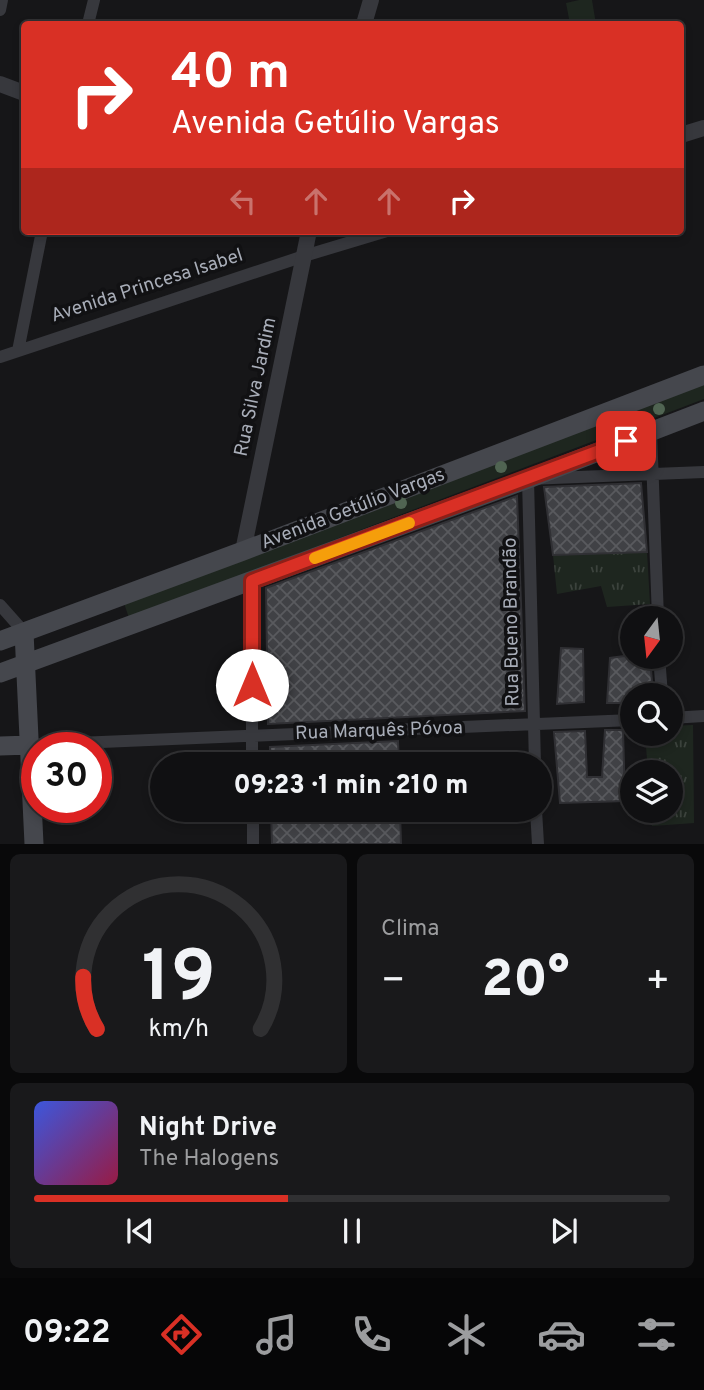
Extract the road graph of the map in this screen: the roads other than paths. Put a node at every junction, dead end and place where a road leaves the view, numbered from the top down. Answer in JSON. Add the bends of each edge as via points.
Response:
{"nodes":[{"id":1,"x":2,"y":0,"type":"edge"},
{"id":2,"x":93,"y":0,"type":"edge"},
{"id":3,"x":371,"y":0,"type":"edge"},
{"id":4,"x":0,"y":10,"type":"edge"},
{"id":5,"x":89,"y":21,"type":"edge"},
{"id":6,"x":365,"y":21,"type":"edge"},
{"id":7,"x":0,"y":84,"type":"edge"},
{"id":8,"x":21,"y":92,"type":"edge"},
{"id":9,"x":704,"y":128,"type":"edge"},
{"id":10,"x":684,"y":134,"type":"edge"},
{"id":11,"x":41,"y":235,"type":"edge"},
{"id":12,"x":308,"y":235,"type":"edge"},
{"id":13,"x":374,"y":235,"type":"edge"},
{"id":14,"x":304,"y":256,"type":"junction"},
{"id":15,"x":18,"y":351,"type":"junction"},
{"id":16,"x":0,"y":357,"type":"edge"},
{"id":17,"x":704,"y":375,"type":"edge"},
{"id":18,"x":704,"y":411,"type":"edge"},
{"id":19,"x":650,"y":431,"type":"junction"},
{"id":20,"x":704,"y":472,"type":"edge"},
{"id":21,"x":652,"y":475,"type":"junction"},
{"id":22,"x":528,"y":479,"type":"junction"},
{"id":23,"x":242,"y":552,"type":"junction"},
{"id":24,"x":259,"y":578,"type":"junction"},
{"id":25,"x":223,"y":592,"type":"junction"},
{"id":26,"x":0,"y":605,"type":"edge"},
{"id":27,"x":657,"y":606,"type":"edge"},
{"id":28,"x":24,"y":632,"type":"junction"},
{"id":29,"x":0,"y":641,"type":"edge"},
{"id":30,"x":26,"y":664,"type":"junction"},
{"id":31,"x":0,"y":673,"type":"edge"},
{"id":32,"x":704,"y":716,"type":"edge"},
{"id":33,"x":683,"y":717,"type":"edge"},
{"id":34,"x":620,"y":721,"type":"edge"},
{"id":35,"x":533,"y":725,"type":"junction"},
{"id":36,"x":29,"y":732,"type":"edge"},
{"id":37,"x":252,"y":736,"type":"junction"},
{"id":38,"x":112,"y":742,"type":"edge"},
{"id":39,"x":21,"y":745,"type":"edge"},
{"id":40,"x":0,"y":746,"type":"edge"},
{"id":41,"x":252,"y":752,"type":"edge"},
{"id":42,"x":534,"y":752,"type":"edge"},
{"id":43,"x":253,"y":822,"type":"edge"},
{"id":44,"x":537,"y":822,"type":"edge"},
{"id":45,"x":33,"y":823,"type":"edge"},
{"id":46,"x":34,"y":844,"type":"edge"},
{"id":47,"x":253,"y":844,"type":"edge"},
{"id":48,"x":538,"y":844,"type":"edge"}],
"edges":[{"from":1,"to":4,"type":"street"},
{"from":2,"to":5,"type":"street"},
{"from":3,"to":6,"type":"street"},
{"from":7,"to":8,"type":"street"},
{"from":9,"to":10,"type":"street"},
{"from":11,"to":15,"type":"street"},
{"from":12,"to":14,"type":"street","name":"Rua Silva Jardim"},
{"from":13,"to":14,"type":"street","name":"Avenida Princesa Isabel"},
{"from":14,"to":15,"type":"street","name":"Avenida Princesa Isabel"},
{"from":14,"to":23,"type":"street","name":"Rua Silva Jardim"},
{"from":15,"to":16,"type":"street","name":"Avenida Princesa Isabel"},
{"from":17,"to":23,"type":"main road","name":"Avenida Getúlio Vargas"},
{"from":18,"to":19,"type":"main road","name":"Avenida Getúlio Vargas"},
{"from":19,"to":21,"type":"street"},
{"from":19,"to":22,"type":"main road","name":"Avenida Getúlio Vargas"},
{"from":20,"to":21,"type":"street"},
{"from":21,"to":22,"type":"street"},
{"from":21,"to":27,"type":"street"},
{"from":22,"to":24,"type":"main road","name":"Avenida Getúlio Vargas"},
{"from":22,"to":35,"type":"street","name":"Rua Bueno Brandão"},
{"from":23,"to":24,"type":"main road","via":[[284,544],[293,549],[293,558]]},
{"from":23,"to":25,"type":"main road","via":[[193,580],[189,587],[199,596]]},
{"from":23,"to":28,"type":"main road","name":"Avenida Getúlio Vargas"},
{"from":24,"to":25,"type":"main road","name":"Avenida Getúlio Vargas"},
{"from":24,"to":37,"type":"street"},
{"from":25,"to":30,"type":"main road","name":"Avenida Getúlio Vargas"},
{"from":26,"to":28,"type":"street"},
{"from":28,"to":29,"type":"main road","name":"Avenida Getúlio Vargas"},
{"from":28,"to":30,"type":"main road"},
{"from":30,"to":31,"type":"main road","name":"Avenida Getúlio Vargas"},
{"from":30,"to":36,"type":"main road"},
{"from":32,"to":33,"type":"street"},
{"from":34,"to":35,"type":"street","name":"Rua Marquês Póvoa"},
{"from":35,"to":37,"type":"street","name":"Rua Marquês Póvoa"},
{"from":35,"to":42,"type":"street","name":"Rua Bueno Brandão"},
{"from":37,"to":38,"type":"street","name":"Rua Marquês Póvoa"},
{"from":37,"to":41,"type":"street"},
{"from":39,"to":40,"type":"main road","name":"Rua Marquês Póvoa"},
{"from":43,"to":47,"type":"street"},
{"from":44,"to":48,"type":"street"},
{"from":45,"to":46,"type":"main road"}]}
